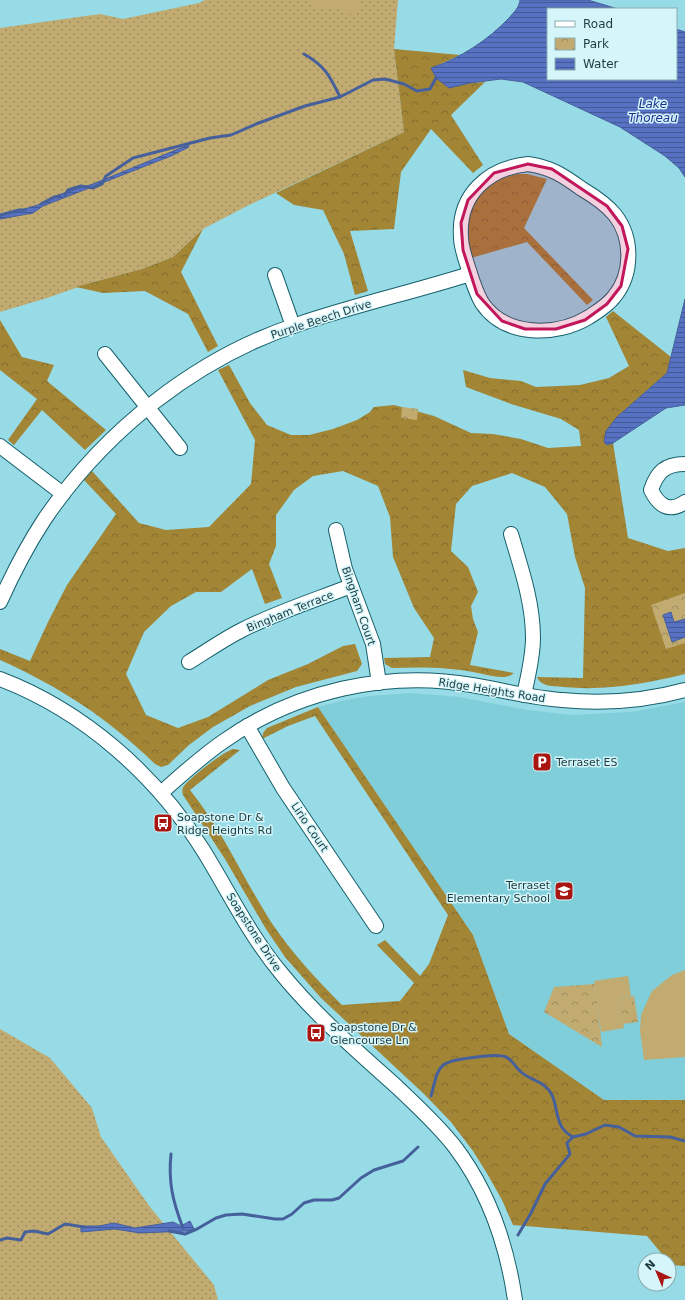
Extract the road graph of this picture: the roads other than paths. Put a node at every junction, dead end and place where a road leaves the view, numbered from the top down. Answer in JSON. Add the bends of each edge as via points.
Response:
{"nodes":[{"id":1,"x":470,"y":274,"type":"junction"},
{"id":2,"x":275,"y":275,"type":"dead end"},
{"id":3,"x":293,"y":326,"type":"junction"},
{"id":4,"x":105,"y":354,"type":"dead end"},
{"id":5,"x":148,"y":408,"type":"junction"},
{"id":6,"x":0,"y":446,"type":"edge"},
{"id":7,"x":180,"y":448,"type":"dead end"},
{"id":8,"x":685,"y":464,"type":"edge"},
{"id":9,"x":63,"y":494,"type":"junction"},
{"id":10,"x":685,"y":502,"type":"edge"},
{"id":11,"x":336,"y":530,"type":"dead end"},
{"id":12,"x":511,"y":534,"type":"dead end"},
{"id":13,"x":351,"y":586,"type":"junction"},
{"id":14,"x":0,"y":602,"type":"edge"},
{"id":15,"x":189,"y":662,"type":"dead end"},
{"id":16,"x":0,"y":679,"type":"edge"},
{"id":17,"x":379,"y":683,"type":"junction"},
{"id":18,"x":685,"y":690,"type":"edge"},
{"id":19,"x":524,"y":695,"type":"junction"},
{"id":20,"x":247,"y":726,"type":"junction"},
{"id":21,"x":161,"y":793,"type":"junction"},
{"id":22,"x":376,"y":926,"type":"dead end"},
{"id":23,"x":515,"y":1300,"type":"edge"}],
"edges":[{"from":1,"to":1,"type":"street","via":[[461,238],[463,211],[468,200],[484,180],[494,173],[516,165],[541,166],[563,175],[607,206],[622,226],[626,237],[626,274],[615,296],[585,320],[556,329],[525,330],[502,321],[483,304]]},
{"from":1,"to":3,"type":"street","name":"Purple Beech Drive"},
{"from":2,"to":3,"type":"street"},
{"from":3,"to":5,"type":"street","name":"Purple Beech Drive","via":[[202,369]]},
{"from":4,"to":5,"type":"street"},
{"from":5,"to":7,"type":"street"},
{"from":5,"to":9,"type":"street","name":"Purple Beech Drive","via":[[98,453]]},
{"from":6,"to":9,"type":"street"},
{"from":8,"to":10,"type":"street","via":[[667,467],[659,473],[651,490],[657,501],[670,508],[678,507]]},
{"from":9,"to":14,"type":"street","name":"Purple Beech Drive","via":[[27,548]]},
{"from":11,"to":13,"type":"street","name":"Bingham Court"},
{"from":12,"to":19,"type":"street","via":[[533,619],[532,659]]},
{"from":13,"to":15,"type":"street","name":"Bingham Terrace","via":[[269,617],[220,642]]},
{"from":13,"to":17,"type":"street","name":"Bingham Court","via":[[373,644]]},
{"from":16,"to":21,"type":"street","name":"Soapstone Drive","via":[[39,697],[91,729],[127,758]]},
{"from":17,"to":19,"type":"street","name":"Ridge Heights Road","via":[[413,680],[444,682]]},
{"from":17,"to":20,"type":"street","name":"Ridge Heights Road","via":[[334,691],[301,701]]},
{"from":18,"to":19,"type":"street","name":"Ridge Heights Road","via":[[624,701],[567,701]]},
{"from":20,"to":21,"type":"street","name":"Ridge Heights Road","via":[[224,740]]},
{"from":20,"to":22,"type":"street","name":"Lirio Court","via":[[284,788]]},
{"from":21,"to":23,"type":"street","name":"Soapstone Drive","via":[[189,829],[257,940],[280,972],[325,1021],[426,1114],[460,1153],[495,1219]]}]}
